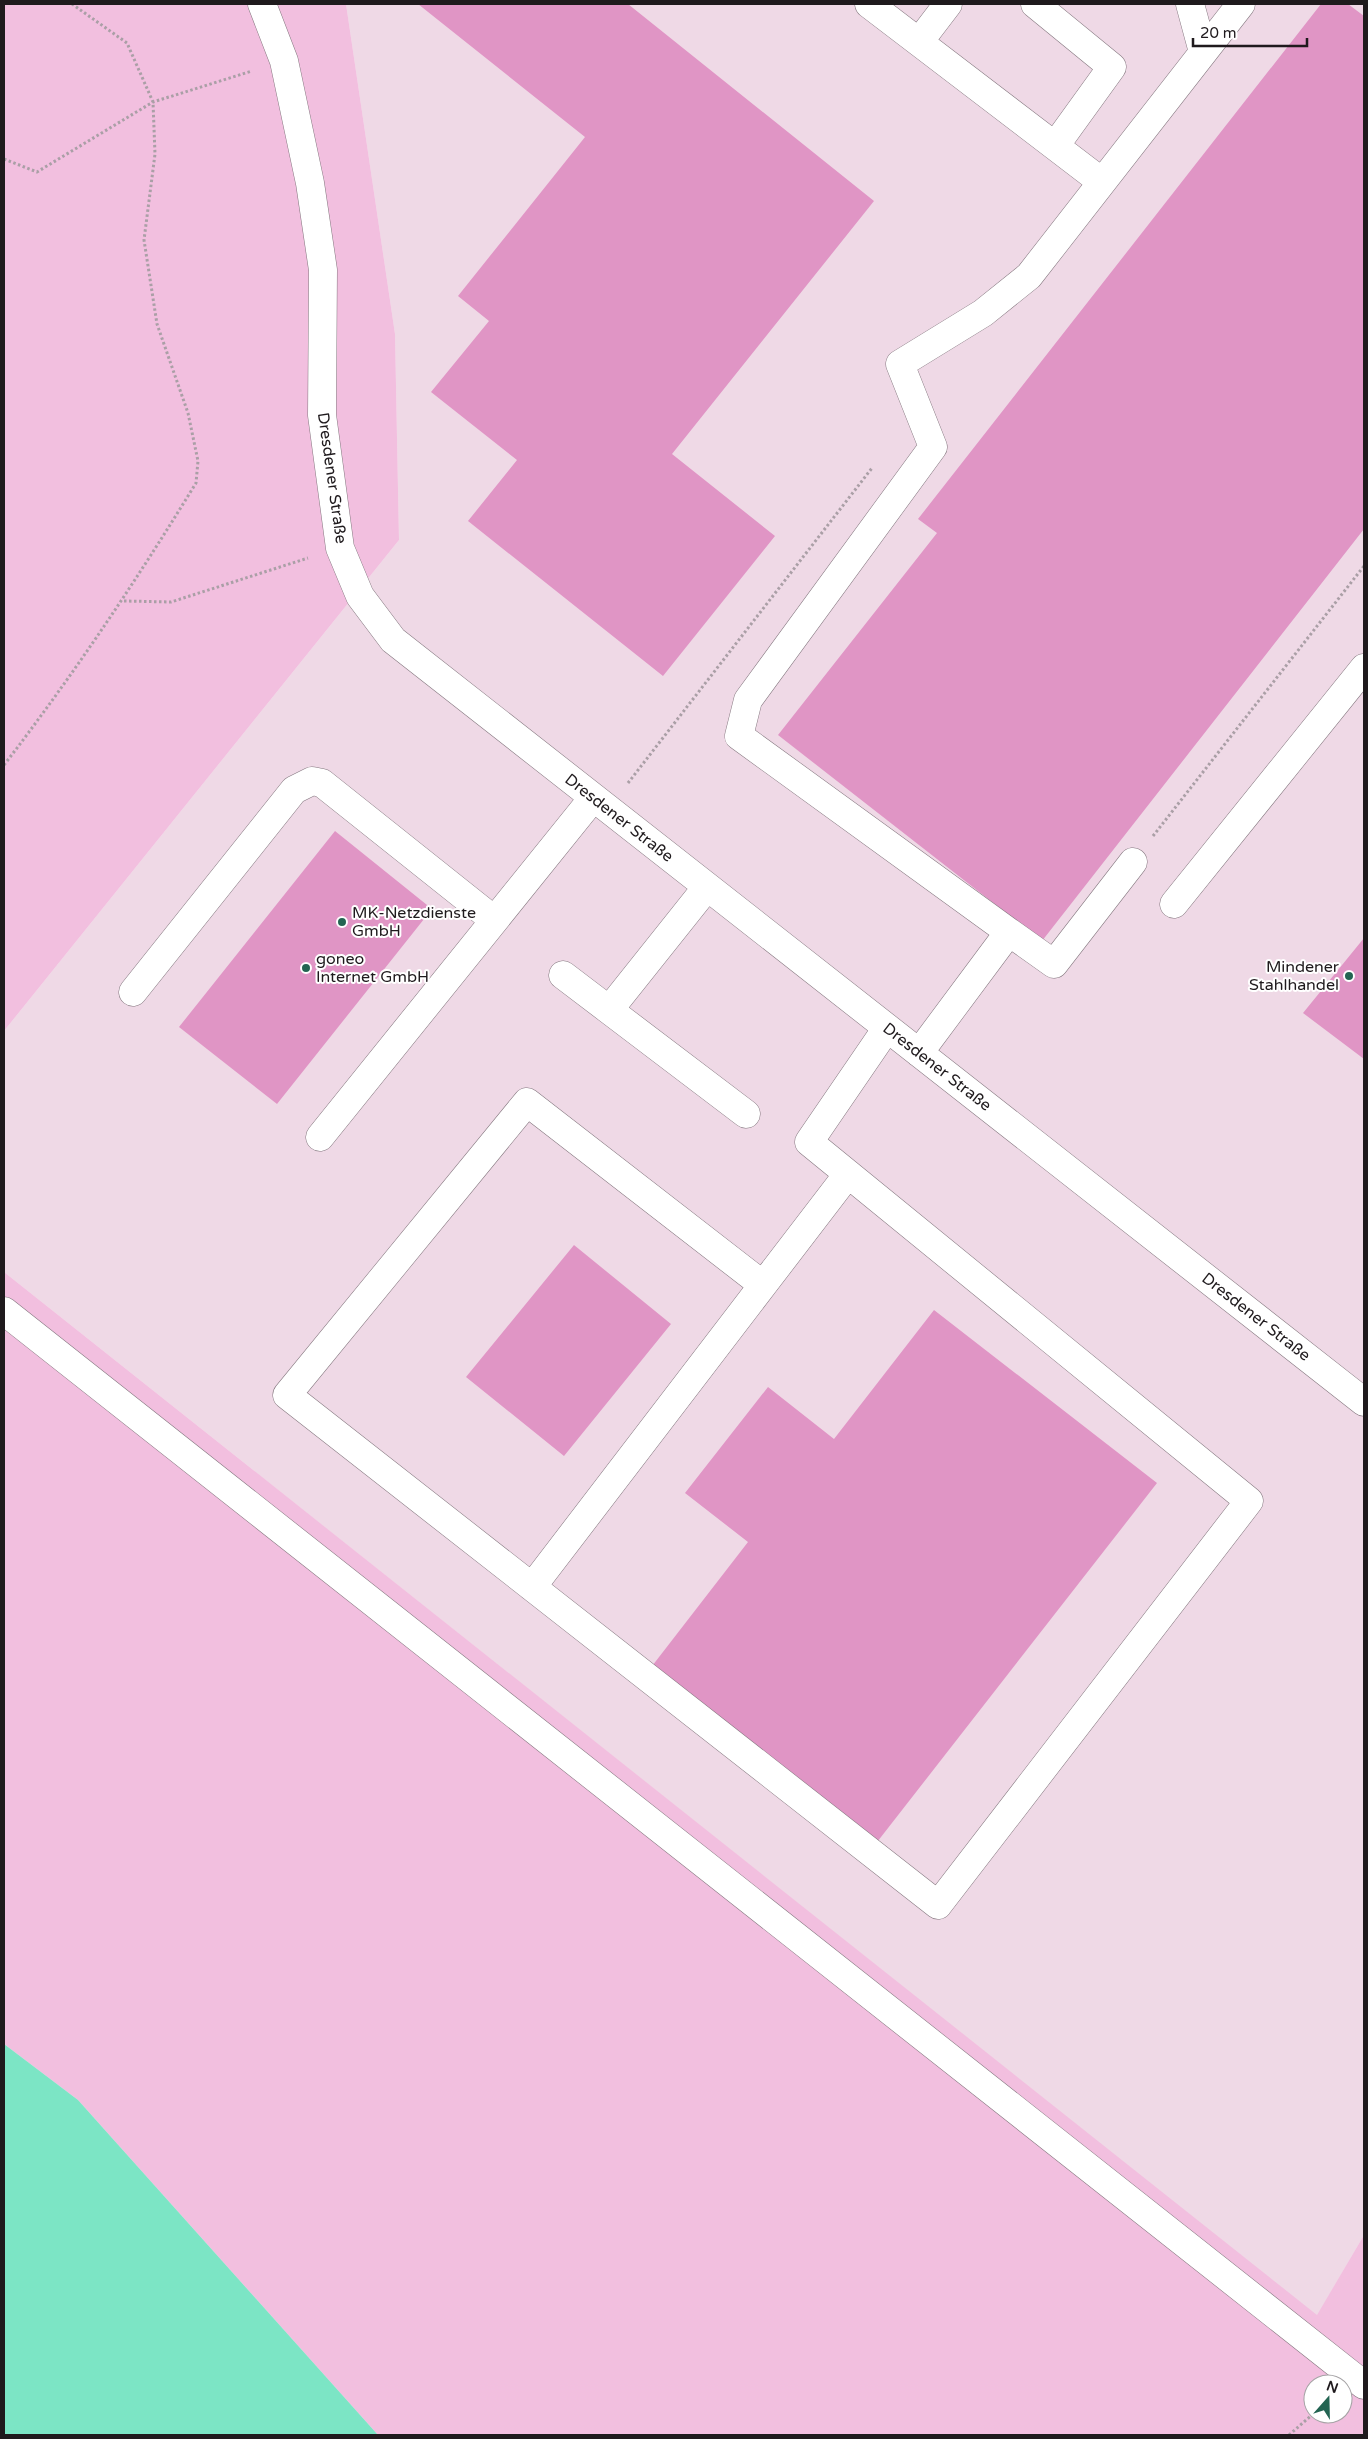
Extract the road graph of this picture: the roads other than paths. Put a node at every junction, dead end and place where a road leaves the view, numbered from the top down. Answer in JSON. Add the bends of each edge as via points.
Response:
{"nodes":[{"id":1,"x":262,"y":4,"type":"edge"},
{"id":2,"x":869,"y":4,"type":"edge"},
{"id":3,"x":948,"y":4,"type":"edge"},
{"id":4,"x":1035,"y":4,"type":"edge"},
{"id":5,"x":1189,"y":4,"type":"edge"},
{"id":6,"x":1241,"y":4,"type":"edge"},
{"id":7,"x":919,"y":42,"type":"junction"},
{"id":8,"x":1203,"y":52,"type":"junction"},
{"id":9,"x":1055,"y":146,"type":"junction"},
{"id":10,"x":1102,"y":182,"type":"junction"},
{"id":11,"x":1364,"y":668,"type":"edge"},
{"id":12,"x":600,"y":804,"type":"junction"},
{"id":13,"x":1133,"y":862,"type":"road end"},
{"id":14,"x":707,"y":887,"type":"junction"},
{"id":15,"x":1174,"y":904,"type":"dead end"},
{"id":16,"x":494,"y":920,"type":"junction"},
{"id":17,"x":1009,"y":932,"type":"junction"},
{"id":18,"x":563,"y":975,"type":"dead end"},
{"id":19,"x":133,"y":992,"type":"dead end"},
{"id":20,"x":609,"y":1010,"type":"junction"},
{"id":21,"x":886,"y":1028,"type":"junction"},
{"id":22,"x":919,"y":1053,"type":"junction"},
{"id":23,"x":746,"y":1114,"type":"dead end"},
{"id":24,"x":320,"y":1137,"type":"dead end"},
{"id":25,"x":848,"y":1174,"type":"junction"},
{"id":26,"x":763,"y":1285,"type":"junction"},
{"id":27,"x":4,"y":1311,"type":"edge"},
{"id":28,"x":1364,"y":1402,"type":"edge"},
{"id":29,"x":532,"y":1587,"type":"junction"},
{"id":30,"x":1364,"y":2385,"type":"edge"}],
"edges":[{"from":1,"to":12,"type":"street","name":"Dresdener Straße","via":[[284,61],[310,183],[322,270],[322,415],[340,548],[360,596],[393,640]]},
{"from":2,"to":7,"type":"street"},
{"from":3,"to":7,"type":"street"},
{"from":4,"to":9,"type":"street","via":[[1112,67]]},
{"from":5,"to":8,"type":"street"},
{"from":6,"to":8,"type":"street"},
{"from":7,"to":9,"type":"street"},
{"from":8,"to":10,"type":"street"},
{"from":9,"to":10,"type":"street"},
{"from":10,"to":17,"type":"street","via":[[1029,276],[983,313],[900,364],[933,447],[748,700],[739,736]]},
{"from":11,"to":15,"type":"street"},
{"from":12,"to":14,"type":"street","name":"Dresdener Straße"},
{"from":12,"to":16,"type":"street"},
{"from":13,"to":17,"type":"street","via":[[1054,964]]},
{"from":14,"to":20,"type":"street"},
{"from":14,"to":21,"type":"street","name":"Dresdener Straße"},
{"from":16,"to":19,"type":"street","via":[[322,784],[312,781],[294,790]]},
{"from":16,"to":24,"type":"street"},
{"from":17,"to":22,"type":"street"},
{"from":18,"to":20,"type":"street"},
{"from":20,"to":23,"type":"street"},
{"from":21,"to":22,"type":"street","name":"Dresdener Straße"},
{"from":21,"to":25,"type":"street","via":[[808,1142]]},
{"from":22,"to":28,"type":"street","name":"Dresdener Straße"},
{"from":25,"to":26,"type":"street"},
{"from":25,"to":29,"type":"street","via":[[1249,1501],[938,1905]]},
{"from":26,"to":29,"type":"street"},
{"from":26,"to":29,"type":"street","via":[[527,1102],[288,1396]]},
{"from":27,"to":30,"type":"street"}]}
